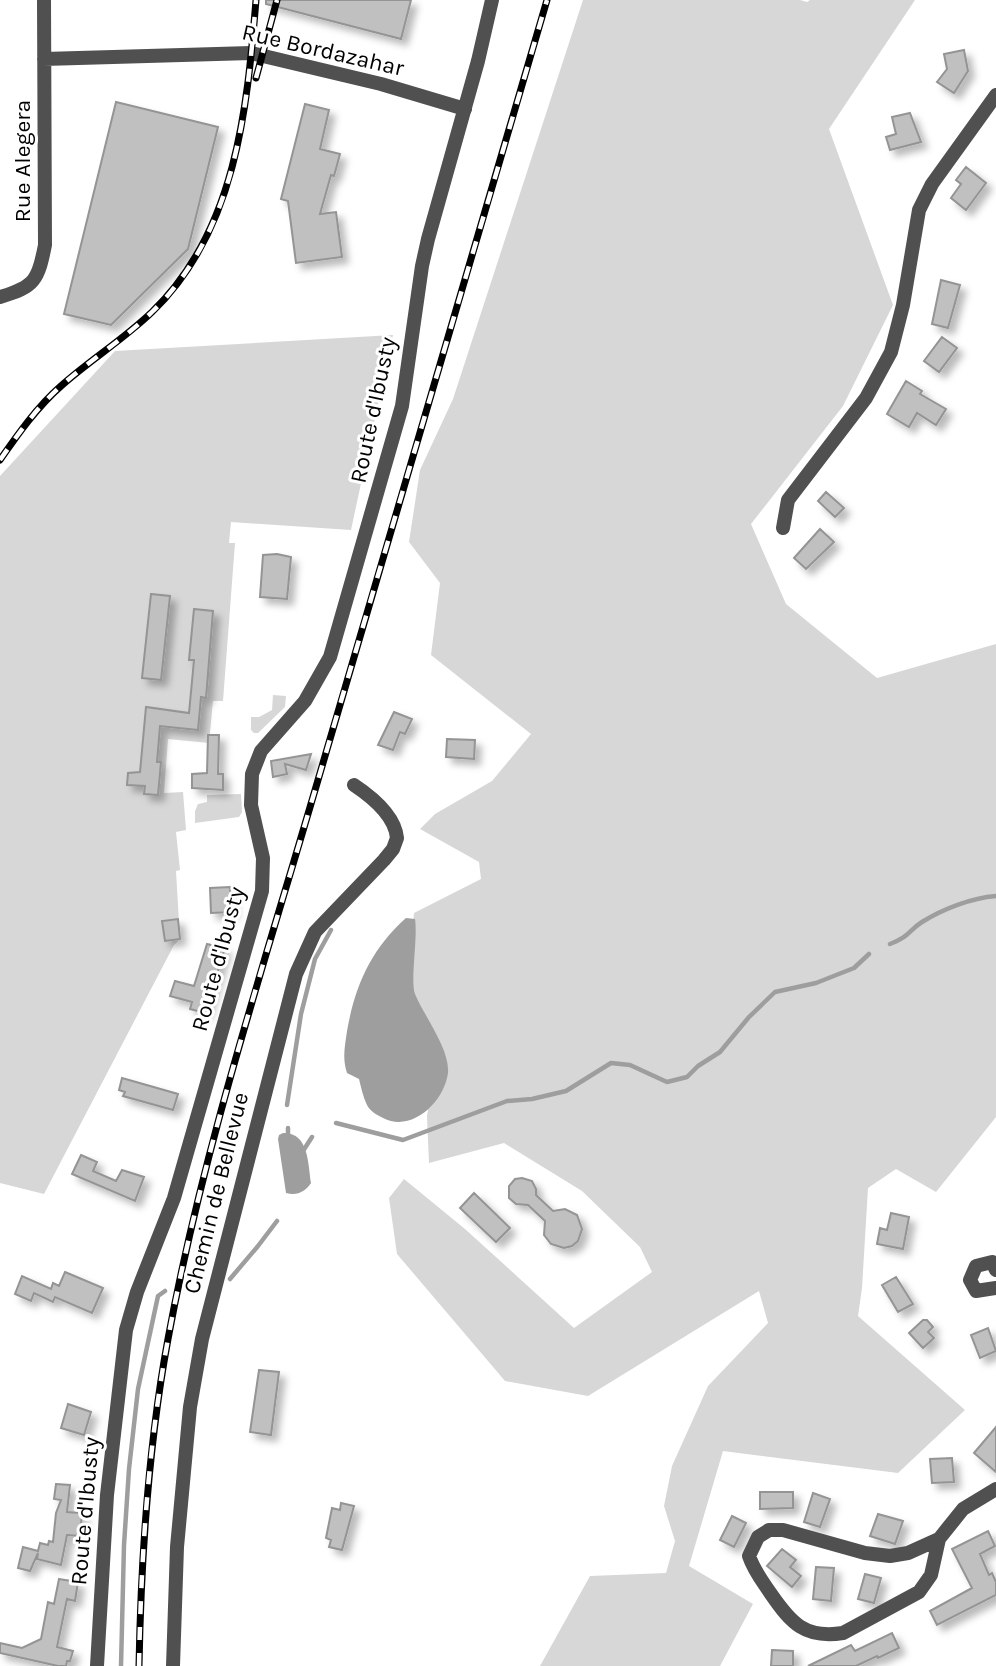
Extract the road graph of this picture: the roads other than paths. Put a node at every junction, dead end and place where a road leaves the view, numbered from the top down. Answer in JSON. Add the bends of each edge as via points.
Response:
{"nodes":[{"id":1,"x":44,"y":0,"type":"edge"},
{"id":2,"x":492,"y":0,"type":"edge"},
{"id":3,"x":44,"y":59,"type":"junction"},
{"id":4,"x":996,"y":95,"type":"edge"},
{"id":5,"x":465,"y":109,"type":"junction"},
{"id":6,"x":0,"y":297,"type":"edge"},
{"id":7,"x":783,"y":528,"type":"dead end"},
{"id":8,"x":354,"y":785,"type":"dead end"},
{"id":9,"x":996,"y":1270,"type":"edge"},
{"id":10,"x":996,"y":1288,"type":"edge"},
{"id":11,"x":996,"y":1489,"type":"edge"},
{"id":12,"x":939,"y":1539,"type":"junction"},
{"id":13,"x":97,"y":1666,"type":"edge"},
{"id":14,"x":173,"y":1666,"type":"edge"}],
"edges":[{"from":1,"to":3,"type":"street","name":"Rue Alegera"},
{"from":2,"to":5,"type":"street","name":"Route d'Ibusty"},
{"from":3,"to":5,"type":"street","name":"Rue Bordazahar","via":[[251,53]]},
{"from":3,"to":6,"type":"street","name":"Rue Alegera","via":[[43,257],[40,271],[24,290]]},
{"from":4,"to":7,"type":"street","via":[[932,184],[919,210],[891,352],[866,398],[788,500]]},
{"from":5,"to":13,"type":"street","name":"Route d'Ibusty","via":[[422,266],[402,406],[330,657],[304,701],[261,751],[252,774],[251,805],[263,858],[262,891],[174,1198],[126,1330],[107,1495]]},
{"from":8,"to":14,"type":"street","name":"Chemin de Bellevue","via":[[391,819],[397,838],[384,860],[315,932],[296,974],[199,1353],[177,1547]]},
{"from":9,"to":10,"type":"street","via":[[992,1262],[976,1266],[970,1280],[976,1291]]},
{"from":11,"to":12,"type":"street","via":[[963,1509]]},
{"from":12,"to":12,"type":"street","via":[[890,1556],[768,1530],[758,1537],[750,1556],[785,1614],[796,1625],[829,1635],[843,1633],[919,1592],[931,1575]]}]}
